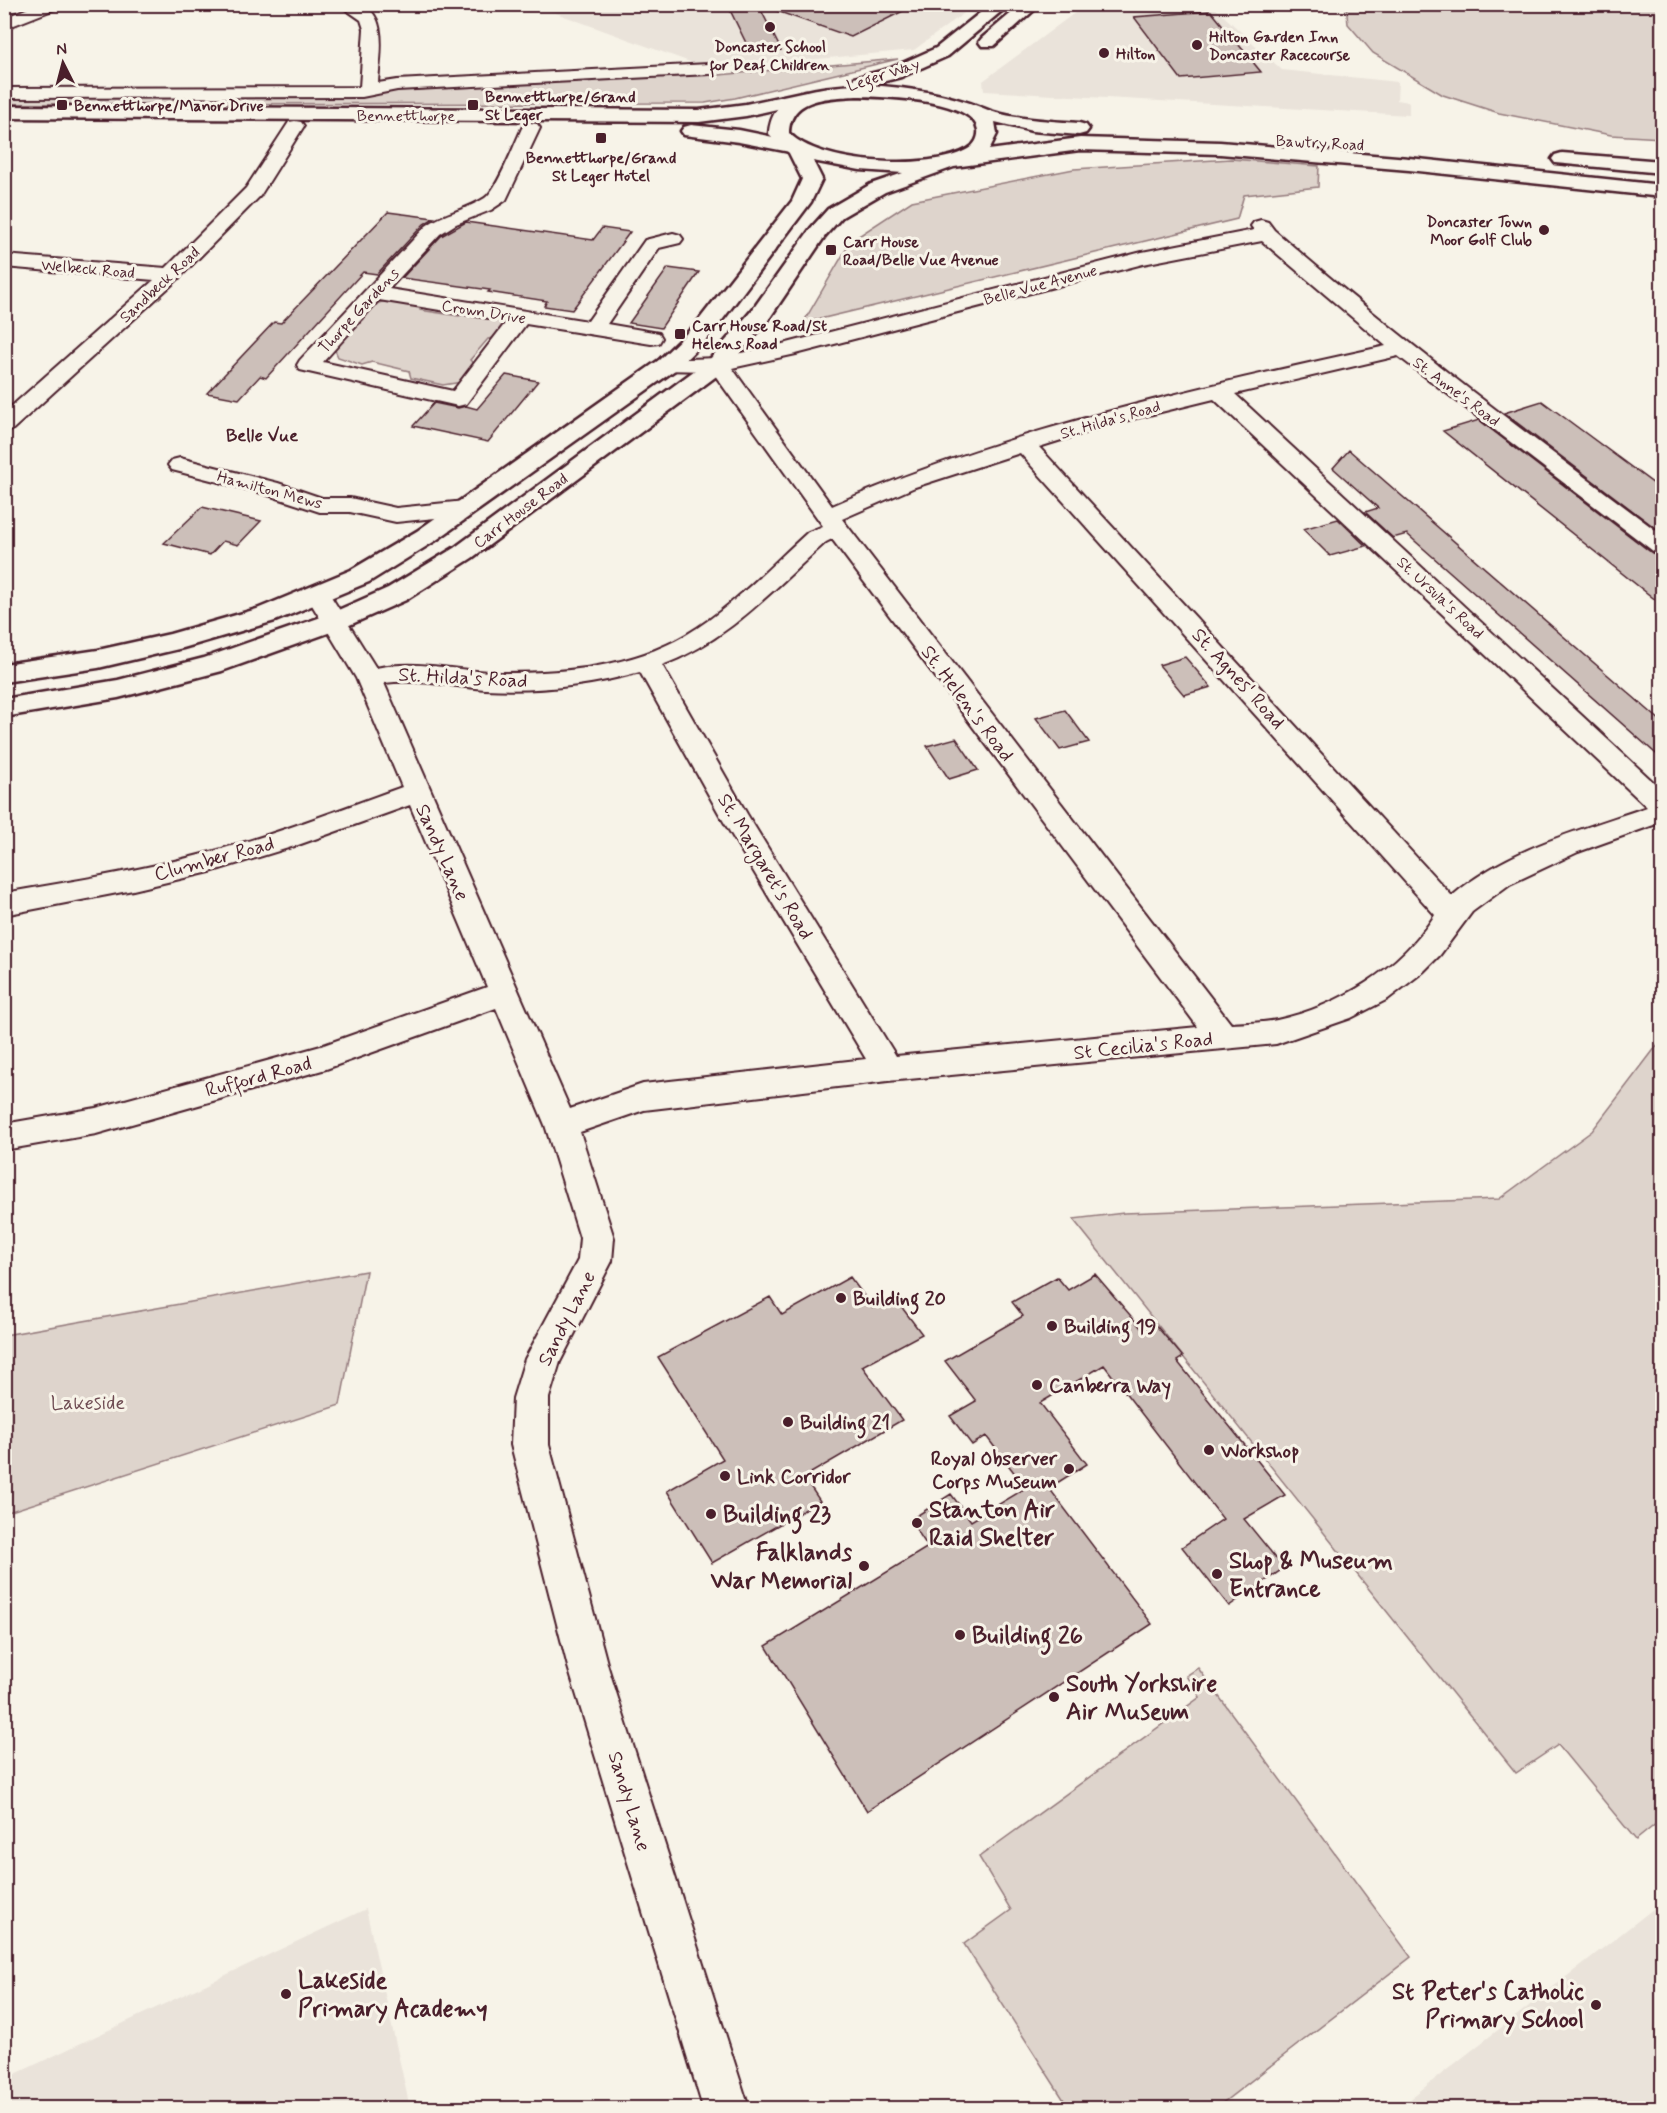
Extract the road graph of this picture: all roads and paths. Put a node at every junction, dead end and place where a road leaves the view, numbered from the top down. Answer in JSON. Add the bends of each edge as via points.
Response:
{"nodes":[{"id":1,"x":54,"y":4,"type":"edge"},
{"id":2,"x":346,"y":4,"type":"edge"},
{"id":3,"x":1002,"y":4,"type":"edge"},
{"id":4,"x":1033,"y":4,"type":"edge"},
{"id":5,"x":4,"y":24,"type":"edge"},
{"id":6,"x":976,"y":51,"type":"dead end"},
{"id":7,"x":709,"y":69,"type":"dead end"},
{"id":8,"x":942,"y":78,"type":"dead end"},
{"id":9,"x":369,"y":91,"type":"junction"},
{"id":10,"x":4,"y":93,"type":"edge"},
{"id":11,"x":812,"y":95,"type":"junction"},
{"id":12,"x":969,"y":109,"type":"junction"},
{"id":13,"x":4,"y":112,"type":"edge"},
{"id":14,"x":4,"y":124,"type":"edge"},
{"id":15,"x":295,"y":126,"type":"junction"},
{"id":16,"x":531,"y":128,"type":"junction"},
{"id":17,"x":793,"y":148,"type":"junction"},
{"id":18,"x":1220,"y":148,"type":"junction"},
{"id":19,"x":1452,"y":150,"type":"dead end"},
{"id":20,"x":1547,"y":157,"type":"dead end"},
{"id":21,"x":952,"y":163,"type":"junction"},
{"id":22,"x":1662,"y":167,"type":"edge"},
{"id":23,"x":1662,"y":191,"type":"edge"},
{"id":24,"x":852,"y":202,"type":"junction"},
{"id":25,"x":1263,"y":230,"type":"joint"},
{"id":26,"x":674,"y":239,"type":"dead end"},
{"id":27,"x":4,"y":261,"type":"edge"},
{"id":28,"x":171,"y":275,"type":"junction"},
{"id":29,"x":374,"y":293,"type":"junction"},
{"id":30,"x":521,"y":317,"type":"junction"},
{"id":31,"x":803,"y":323,"type":"dead end"},
{"id":32,"x":593,"y":329,"type":"junction"},
{"id":33,"x":651,"y":338,"type":"dead end"},
{"id":34,"x":816,"y":342,"type":"junction"},
{"id":35,"x":1401,"y":349,"type":"junction"},
{"id":36,"x":718,"y":364,"type":"junction"},
{"id":37,"x":667,"y":365,"type":"junction"},
{"id":38,"x":1218,"y":390,"type":"junction"},
{"id":39,"x":4,"y":425,"type":"edge"},
{"id":40,"x":1024,"y":444,"type":"junction"},
{"id":41,"x":180,"y":465,"type":"dead end"},
{"id":42,"x":465,"y":508,"type":"junction"},
{"id":43,"x":396,"y":515,"type":"junction"},
{"id":44,"x":832,"y":523,"type":"junction"},
{"id":45,"x":1662,"y":546,"type":"edge"},
{"id":46,"x":404,"y":549,"type":"junction"},
{"id":47,"x":327,"y":608,"type":"junction"},
{"id":48,"x":647,"y":662,"type":"junction"},
{"id":49,"x":4,"y":673,"type":"edge"},
{"id":50,"x":369,"y":678,"type":"junction"},
{"id":51,"x":4,"y":708,"type":"edge"},
{"id":52,"x":417,"y":792,"type":"junction"},
{"id":53,"x":1662,"y":805,"type":"edge"},
{"id":54,"x":1662,"y":812,"type":"edge"},
{"id":55,"x":4,"y":904,"type":"edge"},
{"id":56,"x":1451,"y":914,"type":"junction"},
{"id":57,"x":505,"y":993,"type":"junction"},
{"id":58,"x":1223,"y":1037,"type":"junction"},
{"id":59,"x":888,"y":1069,"type":"junction"},
{"id":60,"x":561,"y":1125,"type":"junction"},
{"id":61,"x":4,"y":1137,"type":"edge"},
{"id":62,"x":726,"y":2109,"type":"edge"}],
"edges":[{"from":1,"to":5,"type":"street"},
{"from":2,"to":9,"type":"street","via":[[368,17],[372,29]]},
{"from":3,"to":11,"type":"main road","name":"Leger Way","via":[[942,52],[895,73]]},
{"from":4,"to":6,"type":"main road"},
{"from":7,"to":9,"type":"street","name":"Bennetthorpe","via":[[397,85]]},
{"from":8,"to":12,"type":"main road","name":"Leger Way","via":[[943,87]]},
{"from":9,"to":10,"type":"street","name":"Bennetthorpe"},
{"from":11,"to":12,"type":"main road","name":"Bawtry Road","via":[[856,90],[897,92],[934,97]]},
{"from":11,"to":13,"type":"main road","name":"Bennetthorpe","via":[[699,116]]},
{"from":11,"to":17,"type":"main road","via":[[784,111],[777,122],[779,134]]},
{"from":12,"to":19,"type":"main road","name":"Bawtry Road","via":[[1032,125],[1083,130]]},
{"from":12,"to":21,"type":"main road","via":[[987,122],[989,131],[983,147]]},
{"from":14,"to":15,"type":"main road","name":"Bennetthorpe"},
{"from":15,"to":16,"type":"main road","name":"Bennetthorpe"},
{"from":15,"to":28,"type":"street","name":"Sandbeck Road","via":[[253,192]]},
{"from":16,"to":17,"type":"main road","name":"Bennetthorpe","via":[[713,132]]},
{"from":16,"to":29,"type":"street","name":"Thorpe Gardens","via":[[499,196],[444,221]]},
{"from":17,"to":21,"type":"main road","name":"Bennetthorpe","via":[[866,165]]},
{"from":17,"to":37,"type":"main road","name":"Carr House Road","via":[[812,179],[801,202],[703,330]]},
{"from":18,"to":21,"type":"main road","name":"Bawtry Road","via":[[1080,144]]},
{"from":18,"to":23,"type":"main road","name":"Bawtry Road"},
{"from":18,"to":24,"type":"main road","name":"Bawtry Road","via":[[1080,154],[995,167]]},
{"from":20,"to":22,"type":"main road"},
{"from":21,"to":24,"type":"main road","name":"Carr House Road","via":[[878,188]]},
{"from":24,"to":36,"type":"main road","name":"Carr House Road","via":[[818,232],[761,314]]},
{"from":25,"to":34,"type":"street","name":"Belle Vue Avenue"},
{"from":25,"to":35,"type":"street","name":"St. Anne's Road"},
{"from":26,"to":32,"type":"street","via":[[652,244]]},
{"from":27,"to":28,"type":"street","name":"Welbeck Road"},
{"from":28,"to":39,"type":"street","name":"Sandbeck Road"},
{"from":29,"to":30,"type":"street","name":"Crown Drive"},
{"from":29,"to":30,"type":"street","name":"Thorpe Gardens","via":[[308,365],[458,399]]},
{"from":30,"to":32,"type":"street","name":"Crown Drive"},
{"from":31,"to":34,"type":"street"},
{"from":32,"to":33,"type":"street","name":"Crown Drive"},
{"from":34,"to":36,"type":"street","name":"Belle Vue Avenue"},
{"from":35,"to":38,"type":"street","name":"St. Hilda's Road"},
{"from":35,"to":45,"type":"street","name":"St. Anne's Road"},
{"from":36,"to":37,"type":"street","name":"Belle Vue Avenue"},
{"from":36,"to":44,"type":"street","name":"St. Helen's Road"},
{"from":36,"to":47,"type":"main road","name":"Carr House Road","via":[[463,554],[397,594]]},
{"from":37,"to":42,"type":"main road","name":"Carr House Road"},
{"from":38,"to":40,"type":"street","name":"St. Hilda's Road"},
{"from":38,"to":53,"type":"street","name":"St. Ursula's Road"},
{"from":40,"to":44,"type":"street","name":"St. Hilda's Road","via":[[907,482]]},
{"from":40,"to":56,"type":"street","name":"St. Agnes' Road"},
{"from":41,"to":43,"type":"street","name":"Hamilton Mews","via":[[270,488],[309,503],[350,504]]},
{"from":42,"to":43,"type":"street","name":"Hamilton Mews"},
{"from":42,"to":46,"type":"main road","name":"Carr House Road"},
{"from":43,"to":46,"type":"street","via":[[404,530]]},
{"from":44,"to":48,"type":"street","name":"St. Hilda's Road","via":[[717,626]]},
{"from":44,"to":58,"type":"street","name":"St. Helen's Road"},
{"from":46,"to":47,"type":"main road","name":"Carr House Road","via":[[360,576]]},
{"from":47,"to":49,"type":"main road","name":"Carr House Road","via":[[266,615],[98,659]]},
{"from":47,"to":50,"type":"street","name":"Sandy Lane"},
{"from":47,"to":51,"type":"main road","name":"Carr House Road","via":[[212,665],[118,689]]},
{"from":48,"to":50,"type":"street","name":"St. Hilda's Road","via":[[586,676],[545,680],[500,681],[401,671]]},
{"from":48,"to":59,"type":"street","name":"St. Margaret's Road","via":[[735,817]]},
{"from":50,"to":52,"type":"street","name":"Sandy Lane"},
{"from":52,"to":55,"type":"street","name":"Clumber Road","via":[[210,862]]},
{"from":52,"to":57,"type":"street","name":"Sandy Lane"},
{"from":54,"to":56,"type":"street","name":"St Cecilia's Road","via":[[1508,872],[1477,891]]},
{"from":56,"to":58,"type":"street","name":"St Cecilia's Road","via":[[1406,972],[1364,1000],[1276,1032]]},
{"from":57,"to":60,"type":"street","name":"Sandy Lane"},
{"from":57,"to":61,"type":"street","name":"Rufford Road","via":[[326,1057],[96,1121]]},
{"from":58,"to":59,"type":"street","name":"St Cecilia's Road"},
{"from":59,"to":60,"type":"street","name":"St Cecilia's Road","via":[[643,1097]]},
{"from":60,"to":62,"type":"street","name":"Sandy Lane","via":[[597,1238],[595,1261],[543,1359],[531,1398],[530,1445],[588,1667]]}]}
